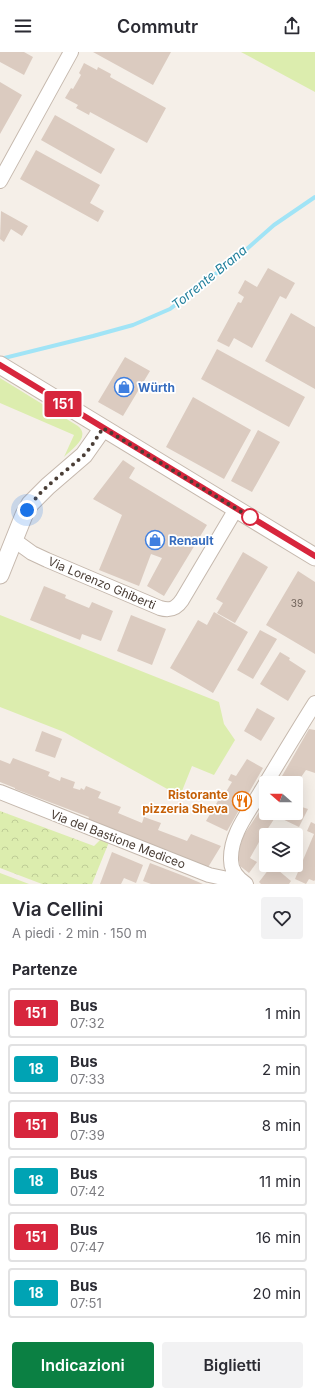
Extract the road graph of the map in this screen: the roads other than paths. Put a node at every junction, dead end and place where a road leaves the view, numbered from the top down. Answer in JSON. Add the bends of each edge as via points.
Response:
{"nodes":[{"id":1,"x":71,"y":52,"type":"edge"},
{"id":2,"x":0,"y":181,"type":"edge"},
{"id":3,"x":6,"y":369,"type":"edge"},
{"id":4,"x":103,"y":428,"type":"junction"},
{"id":5,"x":236,"y":509,"type":"junction"},
{"id":6,"x":14,"y":540,"type":"junction"},
{"id":7,"x":315,"y":556,"type":"edge"},
{"id":8,"x":0,"y":575,"type":"edge"},
{"id":9,"x":315,"y":703,"type":"edge"},
{"id":10,"x":0,"y":792,"type":"edge"},
{"id":11,"x":242,"y":881,"type":"edge"}],
"edges":[{"from":1,"to":2,"type":"street"},
{"from":3,"to":4,"type":"street"},
{"from":4,"to":5,"type":"street"},
{"from":4,"to":6,"type":"street","via":[[84,455],[35,499],[27,510]]},
{"from":5,"to":6,"type":"street","name":"Via Lorenzo Ghiberti","via":[[179,604],[176,608],[168,610],[47,560]]},
{"from":5,"to":7,"type":"street"},
{"from":6,"to":8,"type":"street"},
{"from":9,"to":11,"type":"street","via":[[238,830],[230,859]]},
{"from":10,"to":11,"type":"street","name":"Via del Bastione Mediceo","via":[[209,875]]}]}
